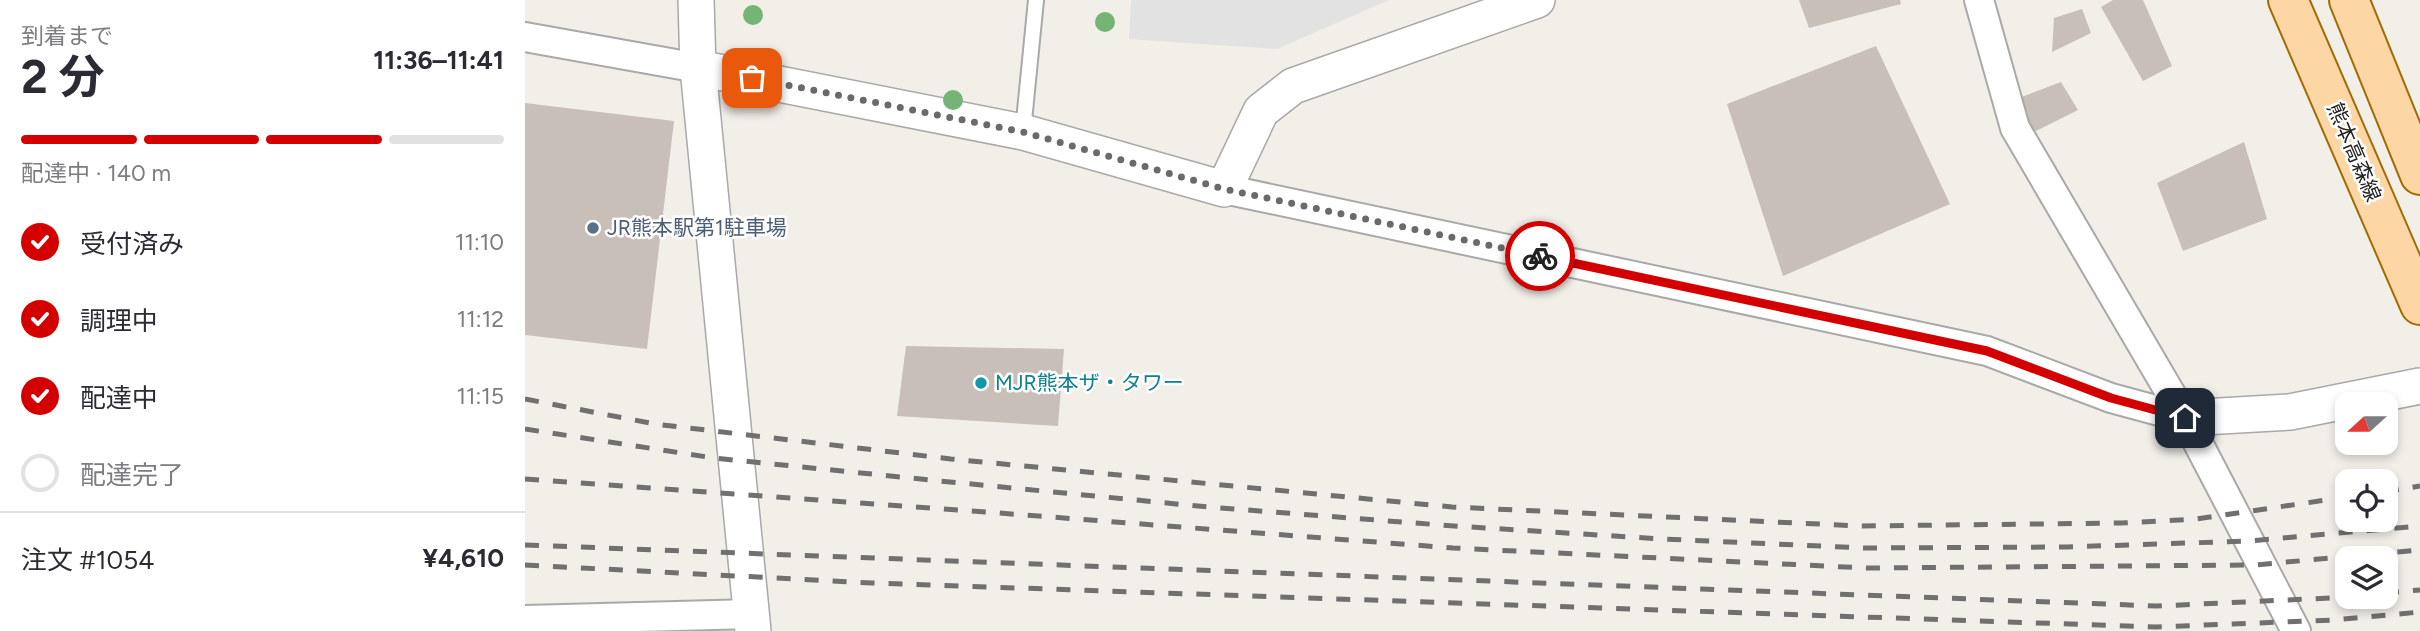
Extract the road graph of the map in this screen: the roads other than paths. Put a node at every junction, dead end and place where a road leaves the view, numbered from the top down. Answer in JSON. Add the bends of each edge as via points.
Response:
{"nodes":[{"id":1,"x":696,"y":0,"type":"edge"},
{"id":2,"x":1036,"y":0,"type":"edge"},
{"id":3,"x":1537,"y":0,"type":"edge"},
{"id":4,"x":1979,"y":0,"type":"edge"},
{"id":5,"x":2287,"y":0,"type":"edge"},
{"id":6,"x":2349,"y":0,"type":"edge"},
{"id":7,"x":525,"y":37,"type":"edge"},
{"id":8,"x":698,"y":68,"type":"junction"},
{"id":9,"x":1023,"y":132,"type":"junction"},
{"id":10,"x":2420,"y":175,"type":"edge"},
{"id":11,"x":1224,"y":189,"type":"junction"},
{"id":12,"x":2420,"y":305,"type":"edge"},
{"id":13,"x":2420,"y":386,"type":"edge"},
{"id":14,"x":2185,"y":418,"type":"junction"},
{"id":15,"x":525,"y":620,"type":"edge"},
{"id":16,"x":752,"y":623,"type":"edge"},
{"id":17,"x":2297,"y":631,"type":"edge"}],
"edges":[{"from":1,"to":8,"type":"street"},
{"from":2,"to":9,"type":"lane"},
{"from":3,"to":11,"type":"street","via":[[1293,86],[1261,111]]},
{"from":4,"to":14,"type":"street","via":[[2015,128]]},
{"from":5,"to":12,"type":"main road","name":"熊本高森線"},
{"from":6,"to":10,"type":"main road"},
{"from":7,"to":8,"type":"street"},
{"from":8,"to":9,"type":"street"},
{"from":8,"to":16,"type":"street"},
{"from":9,"to":11,"type":"street"},
{"from":11,"to":14,"type":"street","via":[[1987,351],[2111,398]]},
{"from":13,"to":14,"type":"street","via":[[2290,412]]},
{"from":14,"to":17,"type":"street"},
{"from":15,"to":16,"type":"street"}]}
